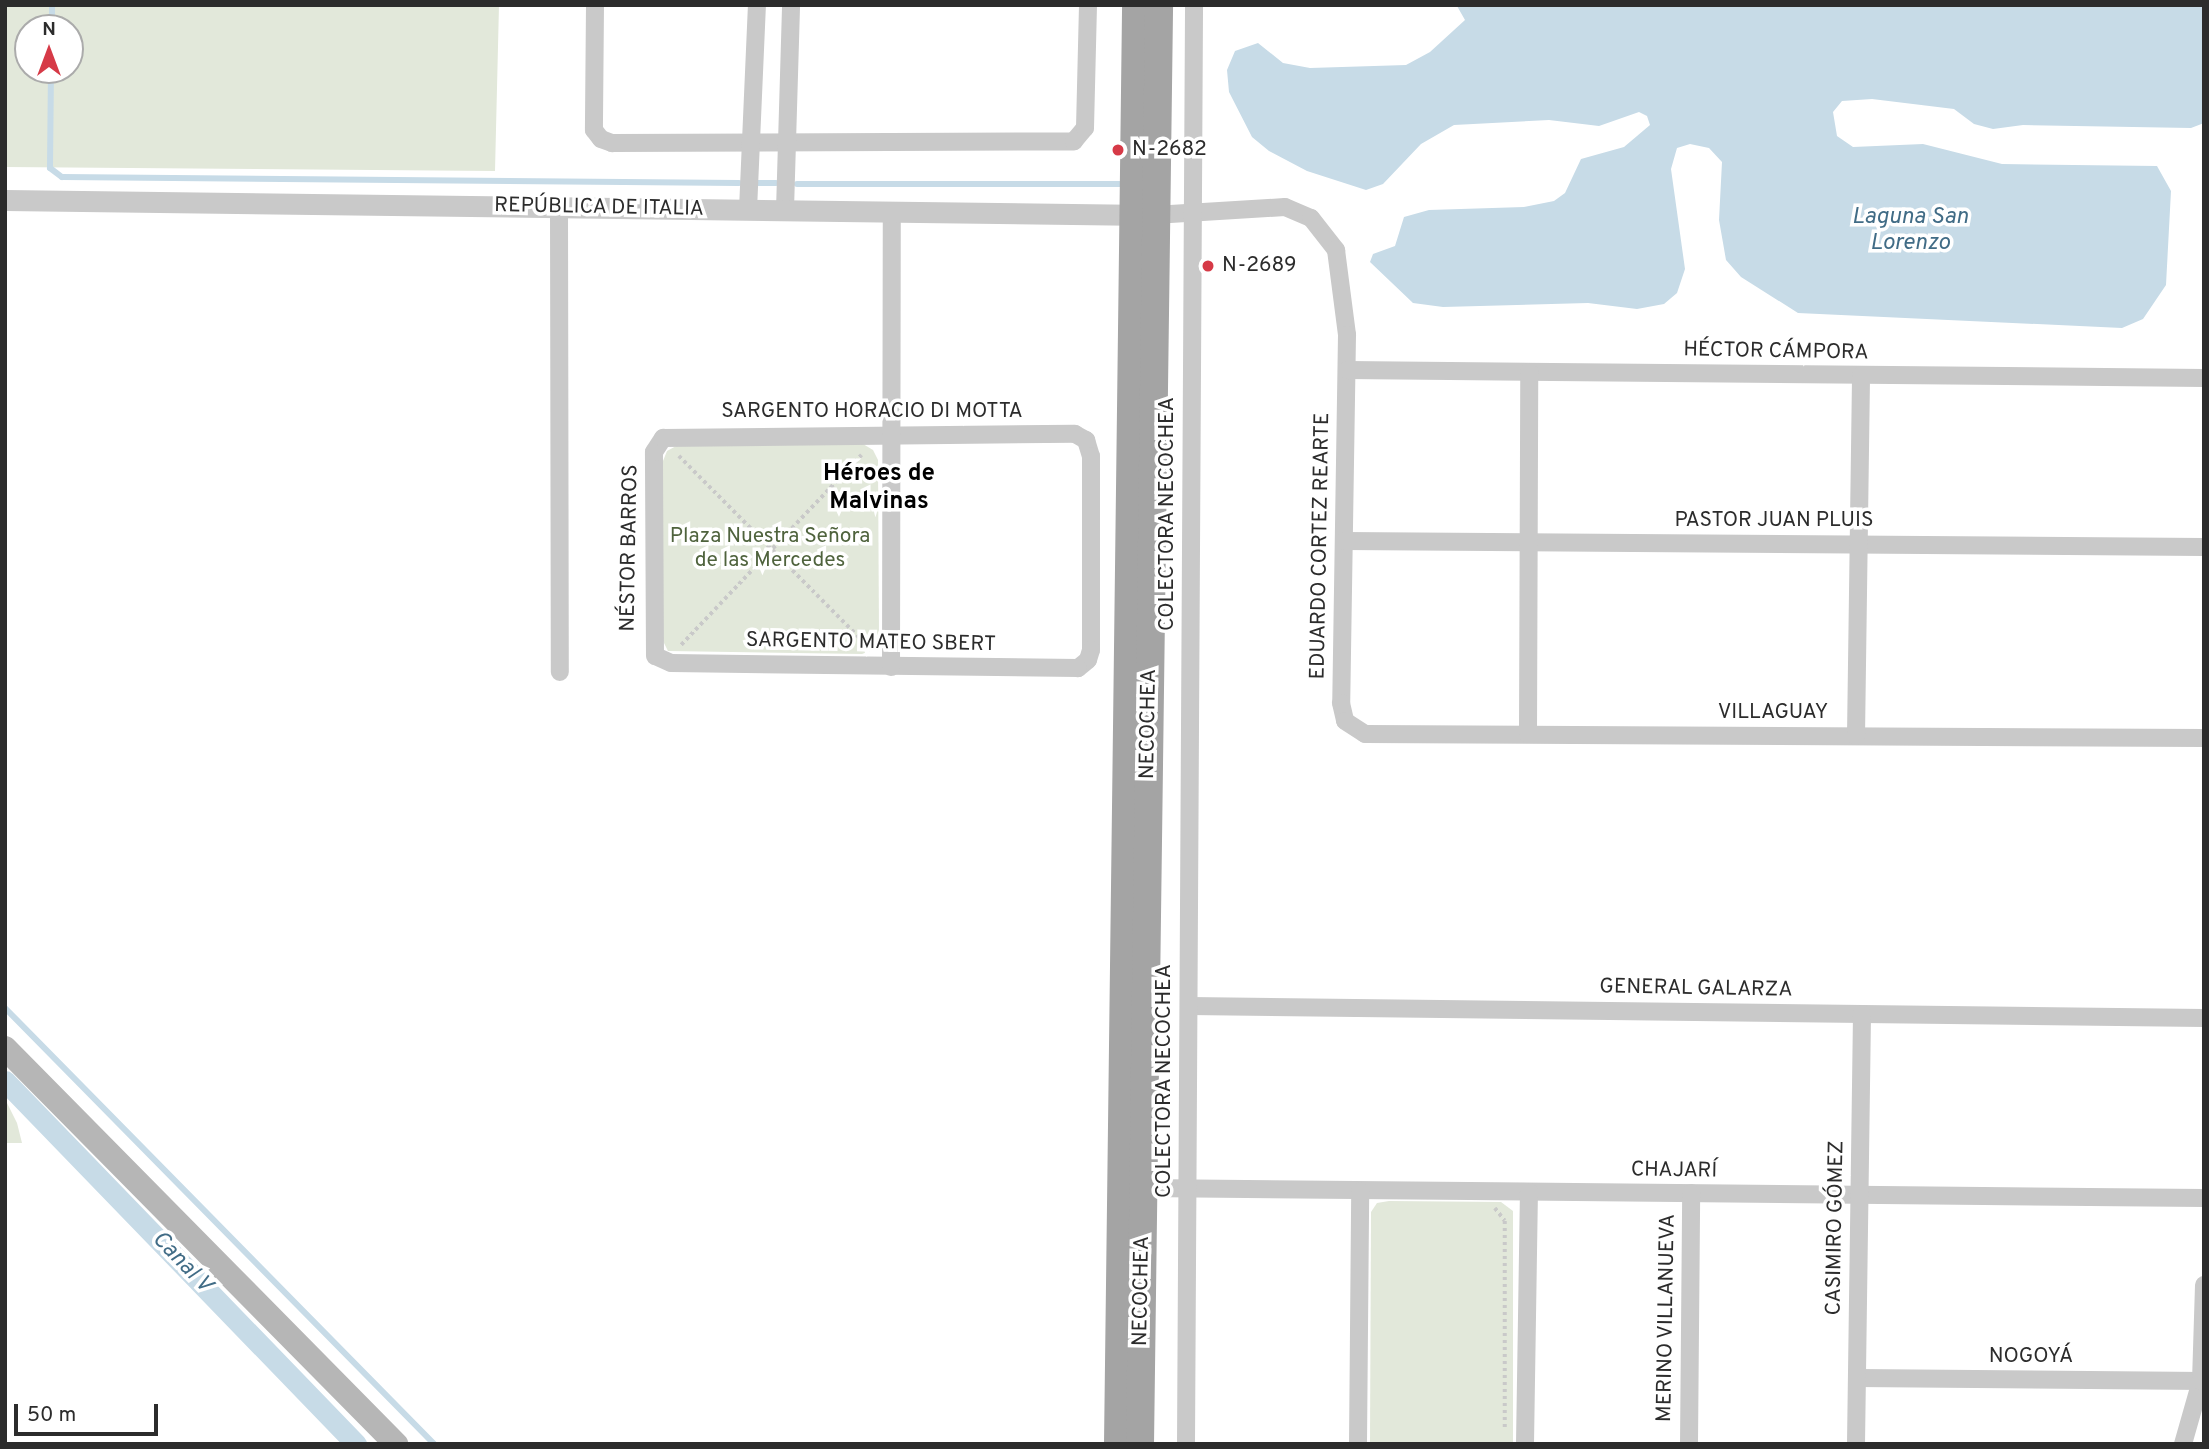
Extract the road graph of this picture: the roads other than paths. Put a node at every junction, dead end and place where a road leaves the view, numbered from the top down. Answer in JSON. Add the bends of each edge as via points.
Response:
{"nodes":[{"id":1,"x":595,"y":5,"type":"edge"},
{"id":2,"x":757,"y":5,"type":"edge"},
{"id":3,"x":791,"y":5,"type":"edge"},
{"id":4,"x":1088,"y":5,"type":"edge"},
{"id":5,"x":1136,"y":5,"type":"edge"},
{"id":6,"x":1159,"y":5,"type":"edge"},
{"id":7,"x":1194,"y":5,"type":"edge"},
{"id":8,"x":751,"y":142,"type":"junction"},
{"id":9,"x":786,"y":142,"type":"junction"},
{"id":10,"x":5,"y":200,"type":"edge"},
{"id":11,"x":559,"y":207,"type":"junction"},
{"id":12,"x":748,"y":210,"type":"junction"},
{"id":13,"x":785,"y":210,"type":"junction"},
{"id":14,"x":1193,"y":211,"type":"junction"},
{"id":15,"x":892,"y":212,"type":"junction"},
{"id":16,"x":1143,"y":215,"type":"junction"},
{"id":17,"x":1347,"y":370,"type":"junction"},
{"id":18,"x":1530,"y":372,"type":"junction"},
{"id":19,"x":1861,"y":375,"type":"junction"},
{"id":20,"x":2204,"y":378,"type":"edge"},
{"id":21,"x":892,"y":435,"type":"junction"},
{"id":22,"x":658,"y":442,"type":"joint"},
{"id":23,"x":1344,"y":541,"type":"junction"},
{"id":24,"x":1529,"y":542,"type":"junction"},
{"id":25,"x":1859,"y":544,"type":"junction"},
{"id":26,"x":2204,"y":547,"type":"edge"},
{"id":27,"x":655,"y":656,"type":"joint"},
{"id":28,"x":1086,"y":663,"type":"joint"},
{"id":29,"x":891,"y":667,"type":"junction"},
{"id":30,"x":560,"y":672,"type":"dead end"},
{"id":31,"x":1345,"y":721,"type":"joint"},
{"id":32,"x":1528,"y":734,"type":"junction"},
{"id":33,"x":1856,"y":736,"type":"junction"},
{"id":34,"x":2204,"y":738,"type":"edge"},
{"id":35,"x":1189,"y":1006,"type":"junction"},
{"id":36,"x":1862,"y":1014,"type":"junction"},
{"id":37,"x":2204,"y":1018,"type":"edge"},
{"id":38,"x":5,"y":1048,"type":"edge"},
{"id":39,"x":1143,"y":1188,"type":"junction"},
{"id":40,"x":1188,"y":1189,"type":"junction"},
{"id":41,"x":1360,"y":1191,"type":"junction"},
{"id":42,"x":1529,"y":1192,"type":"junction"},
{"id":43,"x":1691,"y":1194,"type":"junction"},
{"id":44,"x":1859,"y":1195,"type":"junction"},
{"id":45,"x":2204,"y":1198,"type":"edge"},
{"id":46,"x":2204,"y":1285,"type":"edge"},
{"id":47,"x":1857,"y":1378,"type":"junction"},
{"id":48,"x":2202,"y":1381,"type":"edge"},
{"id":49,"x":396,"y":1444,"type":"edge"},
{"id":50,"x":1118,"y":1444,"type":"edge"},
{"id":51,"x":1140,"y":1444,"type":"edge"},
{"id":52,"x":1186,"y":1444,"type":"edge"},
{"id":53,"x":1358,"y":1444,"type":"edge"},
{"id":54,"x":1525,"y":1444,"type":"edge"},
{"id":55,"x":1689,"y":1444,"type":"edge"},
{"id":56,"x":1856,"y":1444,"type":"edge"},
{"id":57,"x":2183,"y":1444,"type":"edge"}],
"edges":[{"from":1,"to":8,"type":"street","via":[[597,135],[612,142]]},
{"from":2,"to":8,"type":"street"},
{"from":3,"to":9,"type":"street"},
{"from":4,"to":9,"type":"street","via":[[1086,128],[1079,138],[1069,142]]},
{"from":5,"to":16,"type":"main road","name":"NECOCHEA"},
{"from":6,"to":16,"type":"main road","name":"NECOCHEA"},
{"from":7,"to":14,"type":"street","name":"COLECTORA NECOCHEA"},
{"from":8,"to":9,"type":"street"},
{"from":8,"to":12,"type":"street"},
{"from":9,"to":13,"type":"street"},
{"from":10,"to":11,"type":"street","name":"REPÚBLICA DE ITALIA"},
{"from":11,"to":12,"type":"street","name":"REPÚBLICA DE ITALIA"},
{"from":11,"to":30,"type":"street"},
{"from":12,"to":13,"type":"street","name":"REPÚBLICA DE ITALIA"},
{"from":13,"to":15,"type":"street","name":"REPÚBLICA DE ITALIA"},
{"from":14,"to":16,"type":"street","name":"REPÚBLICA DE ITALIA"},
{"from":14,"to":17,"type":"street","name":"EDUARDO CORTEZ REARTE","via":[[1285,207],[1322,227],[1340,263]]},
{"from":14,"to":35,"type":"street","name":"COLECTORA NECOCHEA"},
{"from":15,"to":16,"type":"street","name":"REPÚBLICA DE ITALIA"},
{"from":15,"to":21,"type":"street"},
{"from":16,"to":39,"type":"main road","name":"NECOCHEA"},
{"from":16,"to":50,"type":"main road","name":"NECOCHEA"},
{"from":17,"to":18,"type":"street","name":"HÉCTOR CÁMPORA"},
{"from":17,"to":23,"type":"street","name":"EDUARDO CORTEZ REARTE"},
{"from":18,"to":19,"type":"street","name":"HÉCTOR CÁMPORA"},
{"from":18,"to":24,"type":"street"},
{"from":19,"to":20,"type":"street","name":"HÉCTOR CÁMPORA"},
{"from":19,"to":25,"type":"street"},
{"from":21,"to":22,"type":"street","name":"SARGENTO HORACIO DI MOTTA","via":[[674,435]]},
{"from":21,"to":28,"type":"street","name":"SARGENTO HORACIO DI MOTTA","via":[[1076,435],[1086,440],[1091,456],[1091,650]]},
{"from":21,"to":29,"type":"street"},
{"from":22,"to":27,"type":"street","name":"NÉSTOR BARROS","via":[[654,452]]},
{"from":23,"to":24,"type":"street","name":"PASTOR JUAN PLUIS"},
{"from":23,"to":31,"type":"street","name":"EDUARDO CORTEZ REARTE","via":[[1340,703]]},
{"from":24,"to":25,"type":"street","name":"PASTOR JUAN PLUIS"},
{"from":24,"to":32,"type":"street"},
{"from":25,"to":26,"type":"street","name":"PASTOR JUAN PLUIS"},
{"from":25,"to":33,"type":"street"},
{"from":27,"to":29,"type":"street","name":"SARGENTO MATEO SBERT","via":[[671,663]]},
{"from":28,"to":29,"type":"street","name":"SARGENTO MATEO SBERT","via":[[1073,669]]},
{"from":31,"to":32,"type":"street","name":"VILLAGUAY","via":[[1365,734]]},
{"from":32,"to":33,"type":"street","name":"VILLAGUAY"},
{"from":33,"to":34,"type":"street","name":"VILLAGUAY"},
{"from":35,"to":36,"type":"street","name":"GENERAL GALARZA"},
{"from":35,"to":40,"type":"street","name":"COLECTORA NECOCHEA"},
{"from":36,"to":37,"type":"street","name":"GENERAL GALARZA"},
{"from":36,"to":44,"type":"street","name":"CASIMIRO GÓMEZ"},
{"from":38,"to":49,"type":"main road"},
{"from":39,"to":40,"type":"street","name":"CHAJARÍ"},
{"from":39,"to":51,"type":"main road","name":"NECOCHEA"},
{"from":40,"to":41,"type":"street","name":"CHAJARÍ"},
{"from":40,"to":52,"type":"street","name":"COLECTORA NECOCHEA"},
{"from":41,"to":42,"type":"street","name":"CHAJARÍ"},
{"from":41,"to":53,"type":"street"},
{"from":42,"to":43,"type":"street","name":"CHAJARÍ"},
{"from":42,"to":54,"type":"street"},
{"from":43,"to":44,"type":"street","name":"CHAJARÍ"},
{"from":43,"to":55,"type":"street","name":"MERINO VILLANUEVA"},
{"from":44,"to":45,"type":"street","name":"CHAJARÍ"},
{"from":44,"to":47,"type":"street","name":"CASIMIRO GÓMEZ"},
{"from":46,"to":48,"type":"street"},
{"from":47,"to":48,"type":"street","name":"NOGOYÁ"},
{"from":47,"to":56,"type":"street","name":"CASIMIRO GÓMEZ"},
{"from":48,"to":57,"type":"street"}]}
